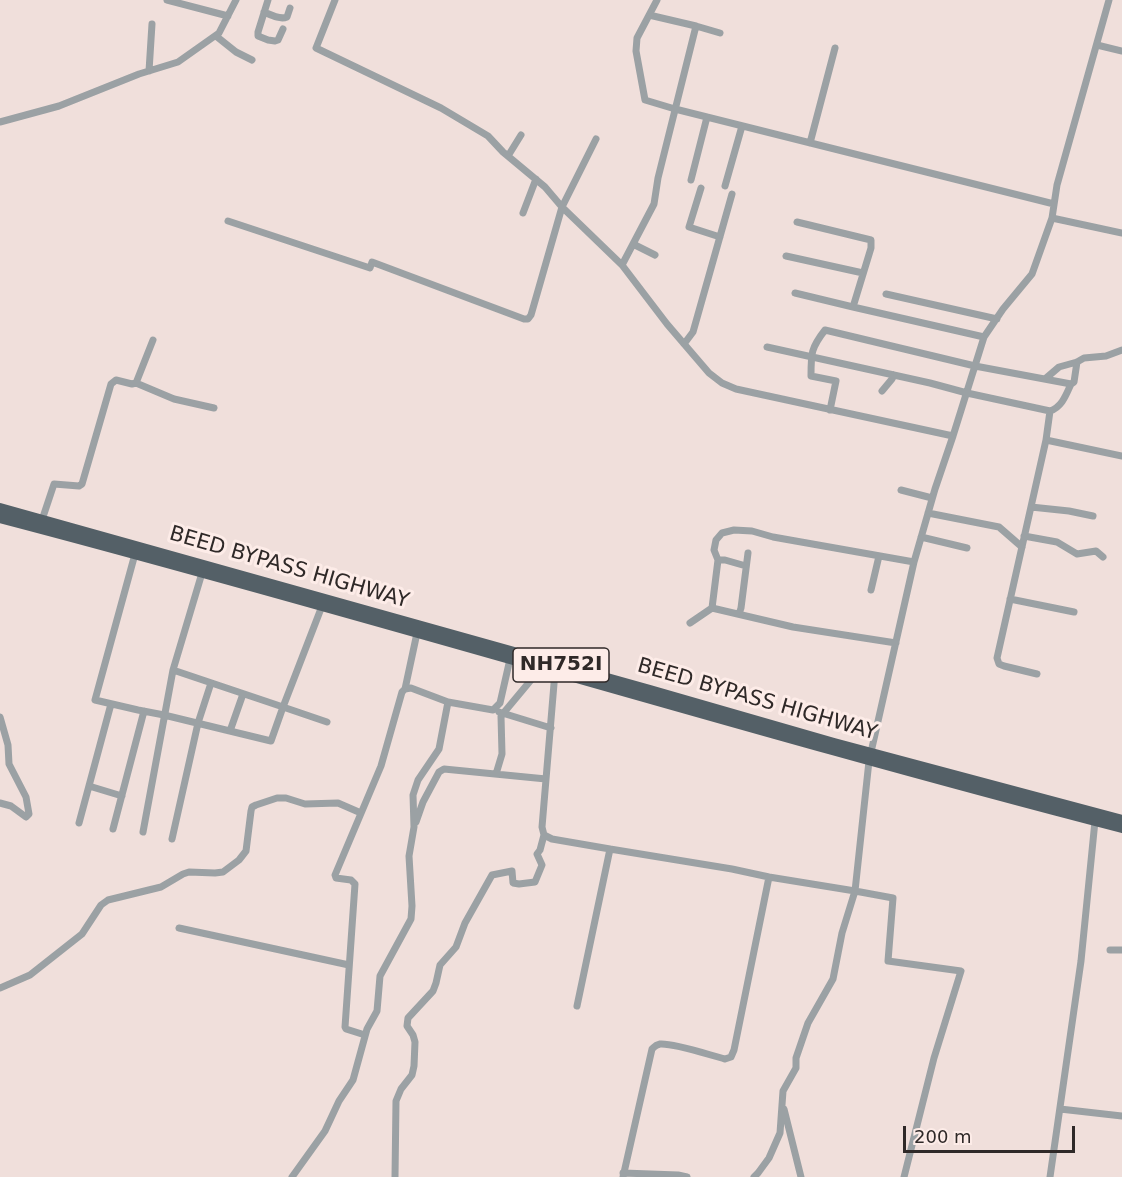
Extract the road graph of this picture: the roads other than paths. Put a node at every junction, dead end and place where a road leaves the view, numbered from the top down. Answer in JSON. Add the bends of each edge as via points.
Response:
{"nodes":[{"id":1,"x":167,"y":0,"type":"edge"},
{"id":2,"x":236,"y":0,"type":"edge"},
{"id":3,"x":268,"y":0,"type":"edge"},
{"id":4,"x":335,"y":0,"type":"edge"},
{"id":5,"x":657,"y":0,"type":"edge"},
{"id":6,"x":1109,"y":0,"type":"edge"},
{"id":7,"x":290,"y":8,"type":"dead end"},
{"id":8,"x":264,"y":12,"type":"junction"},
{"id":9,"x":649,"y":15,"type":"junction"},
{"id":10,"x":228,"y":16,"type":"junction"},
{"id":11,"x":152,"y":24,"type":"dead end"},
{"id":12,"x":696,"y":26,"type":"junction"},
{"id":13,"x":283,"y":29,"type":"dead end"},
{"id":14,"x":720,"y":33,"type":"dead end"},
{"id":15,"x":216,"y":36,"type":"junction"},
{"id":16,"x":1097,"y":45,"type":"junction"},
{"id":17,"x":835,"y":48,"type":"dead end"},
{"id":18,"x":1122,"y":51,"type":"edge"},
{"id":19,"x":252,"y":60,"type":"dead end"},
{"id":20,"x":148,"y":71,"type":"junction"},
{"id":21,"x":675,"y":109,"type":"junction"},
{"id":22,"x":707,"y":117,"type":"junction"},
{"id":23,"x":0,"y":122,"type":"edge"},
{"id":24,"x":742,"y":126,"type":"junction"},
{"id":25,"x":520,"y":135,"type":"dead end"},
{"id":26,"x":596,"y":140,"type":"dead end"},
{"id":27,"x":810,"y":143,"type":"junction"},
{"id":28,"x":508,"y":156,"type":"junction"},
{"id":29,"x":536,"y":179,"type":"junction"},
{"id":30,"x":691,"y":180,"type":"dead end"},
{"id":31,"x":725,"y":186,"type":"dead end"},
{"id":32,"x":701,"y":188,"type":"dead end"},
{"id":33,"x":732,"y":194,"type":"dead end"},
{"id":34,"x":1054,"y":204,"type":"junction"},
{"id":35,"x":562,"y":207,"type":"junction"},
{"id":36,"x":523,"y":213,"type":"dead end"},
{"id":37,"x":1052,"y":218,"type":"junction"},
{"id":38,"x":228,"y":221,"type":"dead end"},
{"id":39,"x":797,"y":222,"type":"dead end"},
{"id":40,"x":1122,"y":233,"type":"edge"},
{"id":41,"x":720,"y":237,"type":"junction"},
{"id":42,"x":633,"y":244,"type":"junction"},
{"id":43,"x":655,"y":255,"type":"dead end"},
{"id":44,"x":786,"y":256,"type":"dead end"},
{"id":45,"x":622,"y":265,"type":"junction"},
{"id":46,"x":863,"y":273,"type":"junction"},
{"id":47,"x":795,"y":292,"type":"dead end"},
{"id":48,"x":886,"y":294,"type":"dead end"},
{"id":49,"x":853,"y":307,"type":"junction"},
{"id":50,"x":997,"y":319,"type":"junction"},
{"id":51,"x":984,"y":337,"type":"junction"},
{"id":52,"x":153,"y":340,"type":"dead end"},
{"id":53,"x":684,"y":344,"type":"junction"},
{"id":54,"x":767,"y":347,"type":"dead end"},
{"id":55,"x":1122,"y":350,"type":"edge"},
{"id":56,"x":811,"y":357,"type":"junction"},
{"id":57,"x":1077,"y":362,"type":"junction"},
{"id":58,"x":975,"y":366,"type":"junction"},
{"id":59,"x":894,"y":375,"type":"junction"},
{"id":60,"x":1045,"y":379,"type":"junction"},
{"id":61,"x":136,"y":383,"type":"junction"},
{"id":62,"x":1071,"y":384,"type":"junction"},
{"id":63,"x":882,"y":391,"type":"dead end"},
{"id":64,"x":967,"y":393,"type":"junction"},
{"id":65,"x":214,"y":408,"type":"dead end"},
{"id":66,"x":830,"y":410,"type":"junction"},
{"id":67,"x":1050,"y":411,"type":"junction"},
{"id":68,"x":953,"y":436,"type":"junction"},
{"id":69,"x":1046,"y":440,"type":"junction"},
{"id":70,"x":1122,"y":456,"type":"edge"},
{"id":71,"x":901,"y":490,"type":"dead end"},
{"id":72,"x":932,"y":498,"type":"junction"},
{"id":73,"x":1030,"y":507,"type":"junction"},
{"id":74,"x":0,"y":508,"type":"edge"},
{"id":75,"x":928,"y":513,"type":"junction"},
{"id":76,"x":1093,"y":516,"type":"dead end"},
{"id":77,"x":0,"y":518,"type":"edge"},
{"id":78,"x":42,"y":520,"type":"junction"},
{"id":79,"x":1024,"y":536,"type":"junction"},
{"id":80,"x":921,"y":537,"type":"junction"},
{"id":81,"x":1022,"y":547,"type":"junction"},
{"id":82,"x":967,"y":548,"type":"dead end"},
{"id":83,"x":135,"y":554,"type":"junction"},
{"id":84,"x":748,"y":554,"type":"dead end"},
{"id":85,"x":879,"y":556,"type":"junction"},
{"id":86,"x":1103,"y":557,"type":"dead end"},
{"id":87,"x":718,"y":560,"type":"junction"},
{"id":88,"x":914,"y":562,"type":"junction"},
{"id":89,"x":746,"y":566,"type":"junction"},
{"id":90,"x":202,"y":573,"type":"junction"},
{"id":91,"x":871,"y":590,"type":"dead end"},
{"id":92,"x":1010,"y":599,"type":"junction"},
{"id":93,"x":322,"y":606,"type":"junction"},
{"id":94,"x":712,"y":608,"type":"junction"},
{"id":95,"x":1074,"y":612,"type":"dead end"},
{"id":96,"x":739,"y":614,"type":"junction"},
{"id":97,"x":690,"y":623,"type":"dead end"},
{"id":98,"x":417,"y":633,"type":"junction"},
{"id":99,"x":896,"y":643,"type":"junction"},
{"id":100,"x":510,"y":659,"type":"junction"},
{"id":101,"x":541,"y":668,"type":"junction"},
{"id":102,"x":173,"y":670,"type":"junction"},
{"id":103,"x":555,"y":672,"type":"junction"},
{"id":104,"x":1037,"y":674,"type":"dead end"},
{"id":105,"x":211,"y":683,"type":"junction"},
{"id":106,"x":405,"y":689,"type":"junction"},
{"id":107,"x":243,"y":694,"type":"junction"},
{"id":108,"x":448,"y":702,"type":"junction"},
{"id":109,"x":111,"y":704,"type":"junction"},
{"id":110,"x":283,"y":707,"type":"junction"},
{"id":111,"x":493,"y":710,"type":"junction"},
{"id":112,"x":144,"y":711,"type":"junction"},
{"id":113,"x":503,"y":713,"type":"junction"},
{"id":114,"x":164,"y":715,"type":"junction"},
{"id":115,"x":0,"y":717,"type":"edge"},
{"id":116,"x":327,"y":722,"type":"dead end"},
{"id":117,"x":198,"y":723,"type":"junction"},
{"id":118,"x":550,"y":728,"type":"junction"},
{"id":119,"x":230,"y":731,"type":"junction"},
{"id":120,"x":870,"y":757,"type":"junction"},
{"id":121,"x":496,"y":774,"type":"junction"},
{"id":122,"x":546,"y":779,"type":"junction"},
{"id":123,"x":89,"y":786,"type":"junction"},
{"id":124,"x":122,"y":796,"type":"junction"},
{"id":125,"x":0,"y":803,"type":"edge"},
{"id":126,"x":362,"y":813,"type":"junction"},
{"id":127,"x":1122,"y":820,"type":"edge"},
{"id":128,"x":1095,"y":821,"type":"junction"},
{"id":129,"x":79,"y":823,"type":"dead end"},
{"id":130,"x":414,"y":827,"type":"junction"},
{"id":131,"x":1122,"y":828,"type":"edge"},
{"id":132,"x":113,"y":829,"type":"dead end"},
{"id":133,"x":143,"y":832,"type":"dead end"},
{"id":134,"x":544,"y":835,"type":"junction"},
{"id":135,"x":172,"y":839,"type":"dead end"},
{"id":136,"x":610,"y":849,"type":"junction"},
{"id":137,"x":769,"y":877,"type":"junction"},
{"id":138,"x":855,"y":891,"type":"junction"},
{"id":139,"x":179,"y":928,"type":"dead end"},
{"id":140,"x":1110,"y":950,"type":"dead end"},
{"id":141,"x":1122,"y":950,"type":"edge"},
{"id":142,"x":349,"y":965,"type":"junction"},
{"id":143,"x":0,"y":988,"type":"edge"},
{"id":144,"x":578,"y":1006,"type":"dead end"},
{"id":145,"x":365,"y":1035,"type":"junction"},
{"id":146,"x":783,"y":1103,"type":"junction"},
{"id":147,"x":1060,"y":1109,"type":"junction"},
{"id":148,"x":1122,"y":1116,"type":"edge"},
{"id":149,"x":623,"y":1175,"type":"edge"},
{"id":150,"x":292,"y":1177,"type":"edge"},
{"id":151,"x":395,"y":1177,"type":"edge"},
{"id":152,"x":687,"y":1177,"type":"edge"},
{"id":153,"x":754,"y":1177,"type":"edge"},
{"id":154,"x":801,"y":1177,"type":"edge"},
{"id":155,"x":904,"y":1177,"type":"edge"},
{"id":156,"x":1050,"y":1177,"type":"edge"}],
"edges":[{"from":1,"to":10,"type":"street"},
{"from":2,"to":10,"type":"street"},
{"from":3,"to":8,"type":"street"},
{"from":4,"to":28,"type":"street","via":[[316,48],[441,108],[488,136]]},
{"from":5,"to":9,"type":"street"},
{"from":6,"to":16,"type":"street"},
{"from":7,"to":8,"type":"street","via":[[284,18]]},
{"from":8,"to":13,"type":"street","via":[[258,36],[275,41]]},
{"from":9,"to":12,"type":"street"},
{"from":9,"to":21,"type":"street","via":[[637,38],[636,51],[645,100]]},
{"from":10,"to":15,"type":"street"},
{"from":11,"to":20,"type":"street"},
{"from":12,"to":14,"type":"street"},
{"from":12,"to":21,"type":"street"},
{"from":15,"to":19,"type":"street"},
{"from":15,"to":20,"type":"street","via":[[178,62]]},
{"from":16,"to":18,"type":"street"},
{"from":16,"to":34,"type":"street"},
{"from":17,"to":27,"type":"street"},
{"from":20,"to":23,"type":"street","via":[[59,106]]},
{"from":21,"to":22,"type":"street"},
{"from":21,"to":42,"type":"street","via":[[654,204]]},
{"from":22,"to":24,"type":"street"},
{"from":22,"to":30,"type":"street"},
{"from":24,"to":27,"type":"street"},
{"from":24,"to":31,"type":"street"},
{"from":25,"to":28,"type":"street"},
{"from":26,"to":35,"type":"street"},
{"from":27,"to":34,"type":"street"},
{"from":28,"to":29,"type":"street"},
{"from":29,"to":35,"type":"street"},
{"from":29,"to":36,"type":"street"},
{"from":32,"to":41,"type":"street","via":[[689,227]]},
{"from":33,"to":41,"type":"street"},
{"from":34,"to":37,"type":"street"},
{"from":35,"to":38,"type":"street","via":[[528,319],[372,262],[370,268]]},
{"from":35,"to":45,"type":"street"},
{"from":37,"to":40,"type":"street"},
{"from":37,"to":50,"type":"street","via":[[1032,274]]},
{"from":39,"to":46,"type":"street","via":[[871,240]]},
{"from":41,"to":53,"type":"street","via":[[693,332]]},
{"from":42,"to":43,"type":"street"},
{"from":42,"to":45,"type":"street"},
{"from":44,"to":46,"type":"street"},
{"from":45,"to":53,"type":"street"},
{"from":46,"to":49,"type":"street"},
{"from":47,"to":49,"type":"street"},
{"from":48,"to":50,"type":"street"},
{"from":49,"to":51,"type":"street"},
{"from":50,"to":51,"type":"street"},
{"from":51,"to":58,"type":"street"},
{"from":52,"to":61,"type":"street"},
{"from":53,"to":66,"type":"street","via":[[715,378],[730,387]]},
{"from":54,"to":56,"type":"street"},
{"from":55,"to":57,"type":"street"},
{"from":56,"to":58,"type":"street","via":[[825,330]]},
{"from":56,"to":59,"type":"street"},
{"from":56,"to":66,"type":"street","via":[[811,376],[836,381]]},
{"from":57,"to":60,"type":"street","via":[[1059,367]]},
{"from":57,"to":62,"type":"street"},
{"from":58,"to":60,"type":"street"},
{"from":58,"to":64,"type":"street"},
{"from":59,"to":63,"type":"street"},
{"from":59,"to":64,"type":"street"},
{"from":60,"to":62,"type":"street"},
{"from":61,"to":65,"type":"street","via":[[174,399]]},
{"from":61,"to":78,"type":"street","via":[[116,380],[111,384],[82,484],[54,484]]},
{"from":62,"to":67,"type":"street","via":[[1061,404]]},
{"from":64,"to":67,"type":"street"},
{"from":64,"to":68,"type":"street"},
{"from":66,"to":68,"type":"street"},
{"from":67,"to":69,"type":"street"},
{"from":68,"to":72,"type":"street"},
{"from":69,"to":70,"type":"street"},
{"from":69,"to":73,"type":"street"},
{"from":71,"to":72,"type":"street"},
{"from":72,"to":75,"type":"street"},
{"from":73,"to":76,"type":"street"},
{"from":73,"to":79,"type":"street"},
{"from":74,"to":78,"type":"highway","name":"BEED BYPASS HIGHWAY","number":"NH752I"},
{"from":75,"to":80,"type":"street"},
{"from":75,"to":81,"type":"street","via":[[999,527]]},
{"from":77,"to":83,"type":"highway","name":"BEED BYPASS HIGHWAY","number":"NH752I"},
{"from":78,"to":120,"type":"highway","name":"BEED BYPASS HIGHWAY","number":"NH752I"},
{"from":79,"to":81,"type":"street"},
{"from":79,"to":86,"type":"street","via":[[1057,542],[1077,555],[1096,551]]},
{"from":80,"to":82,"type":"street"},
{"from":80,"to":88,"type":"street"},
{"from":81,"to":92,"type":"street"},
{"from":83,"to":90,"type":"highway","name":"BEED BYPASS HIGHWAY","number":"NH752I"},
{"from":83,"to":109,"type":"street","via":[[95,700]]},
{"from":84,"to":89,"type":"street"},
{"from":85,"to":87,"type":"street","via":[[734,530],[722,533],[716,540]]},
{"from":85,"to":88,"type":"street"},
{"from":85,"to":91,"type":"street"},
{"from":87,"to":89,"type":"street"},
{"from":87,"to":94,"type":"street"},
{"from":88,"to":99,"type":"street"},
{"from":89,"to":96,"type":"street"},
{"from":90,"to":93,"type":"highway","name":"BEED BYPASS HIGHWAY","number":"NH752I"},
{"from":90,"to":102,"type":"street"},
{"from":92,"to":95,"type":"street"},
{"from":92,"to":104,"type":"street","via":[[999,664]]},
{"from":93,"to":98,"type":"highway","name":"BEED BYPASS HIGHWAY","number":"NH752I"},
{"from":93,"to":110,"type":"street"},
{"from":94,"to":96,"type":"street"},
{"from":94,"to":97,"type":"street"},
{"from":96,"to":99,"type":"street"},
{"from":98,"to":100,"type":"highway","name":"BEED BYPASS HIGHWAY","number":"NH752I"},
{"from":98,"to":106,"type":"street"},
{"from":99,"to":120,"type":"street"},
{"from":100,"to":101,"type":"highway","name":"BEED BYPASS HIGHWAY","number":"NH752I"},
{"from":100,"to":111,"type":"street","via":[[500,703]]},
{"from":101,"to":103,"type":"highway","name":"BEED BYPASS HIGHWAY","number":"NH752I"},
{"from":101,"to":113,"type":"street"},
{"from":102,"to":105,"type":"street"},
{"from":102,"to":114,"type":"street"},
{"from":103,"to":118,"type":"street"},
{"from":103,"to":120,"type":"highway","name":"BEED BYPASS HIGHWAY","number":"NH752I"},
{"from":105,"to":107,"type":"street"},
{"from":105,"to":117,"type":"street"},
{"from":106,"to":108,"type":"street"},
{"from":106,"to":126,"type":"street"},
{"from":107,"to":110,"type":"street"},
{"from":107,"to":119,"type":"street"},
{"from":108,"to":111,"type":"street"},
{"from":108,"to":130,"type":"street","via":[[439,749],[418,780],[413,795]]},
{"from":109,"to":112,"type":"street"},
{"from":109,"to":123,"type":"street"},
{"from":110,"to":116,"type":"street"},
{"from":110,"to":119,"type":"street","via":[[271,741]]},
{"from":111,"to":113,"type":"street"},
{"from":112,"to":114,"type":"street"},
{"from":112,"to":124,"type":"street"},
{"from":113,"to":118,"type":"street"},
{"from":113,"to":121,"type":"street","via":[[502,754]]},
{"from":114,"to":117,"type":"street"},
{"from":114,"to":133,"type":"street"},
{"from":115,"to":125,"type":"street","via":[[9,764],[26,797],[29,814],[26,817]]},
{"from":117,"to":119,"type":"street"},
{"from":117,"to":135,"type":"street"},
{"from":118,"to":122,"type":"street"},
{"from":120,"to":127,"type":"highway","name":"BEED BYPASS HIGHWAY","number":"NH752I"},
{"from":120,"to":128,"type":"highway","name":"BEED BYPASS HIGHWAY","number":"NH752I"},
{"from":120,"to":138,"type":"street"},
{"from":121,"to":122,"type":"street"},
{"from":121,"to":130,"type":"street","via":[[444,769],[439,772]]},
{"from":122,"to":134,"type":"street"},
{"from":123,"to":124,"type":"street"},
{"from":123,"to":129,"type":"street"},
{"from":124,"to":132,"type":"street"},
{"from":126,"to":142,"type":"street","via":[[335,875],[338,880],[351,880],[355,885]]},
{"from":126,"to":143,"type":"street","via":[[338,803],[305,804],[286,798],[256,805],[251,811],[246,851],[223,872],[183,874],[161,887],[108,900],[82,934],[30,975]]},
{"from":128,"to":131,"type":"highway","name":"BEED BYPASS HIGHWAY","number":"NH752I"},
{"from":128,"to":147,"type":"street"},
{"from":130,"to":145,"type":"street","via":[[408,855],[411,919],[380,976],[377,1011]]},
{"from":134,"to":136,"type":"street"},
{"from":134,"to":151,"type":"street","via":[[537,854],[542,866],[535,882],[513,883],[512,871],[492,875],[456,947],[440,965],[433,991],[408,1018],[407,1026],[415,1042],[414,1066],[396,1101]]},
{"from":136,"to":137,"type":"street"},
{"from":136,"to":144,"type":"street"},
{"from":137,"to":138,"type":"street"},
{"from":137,"to":149,"type":"street","via":[[731,1057],[725,1059],[660,1044],[652,1049]]},
{"from":138,"to":146,"type":"street","via":[[833,979],[808,1023],[796,1068],[783,1091]]},
{"from":138,"to":155,"type":"street","via":[[893,898],[888,961],[961,971]]},
{"from":139,"to":142,"type":"street"},
{"from":140,"to":141,"type":"street"},
{"from":142,"to":145,"type":"street","via":[[345,1027]]},
{"from":145,"to":150,"type":"street","via":[[353,1080],[325,1131]]},
{"from":146,"to":153,"type":"street","via":[[780,1133],[769,1158]]},
{"from":146,"to":154,"type":"street"},
{"from":147,"to":148,"type":"street"},
{"from":147,"to":156,"type":"street"},
{"from":149,"to":152,"type":"street"}]}
